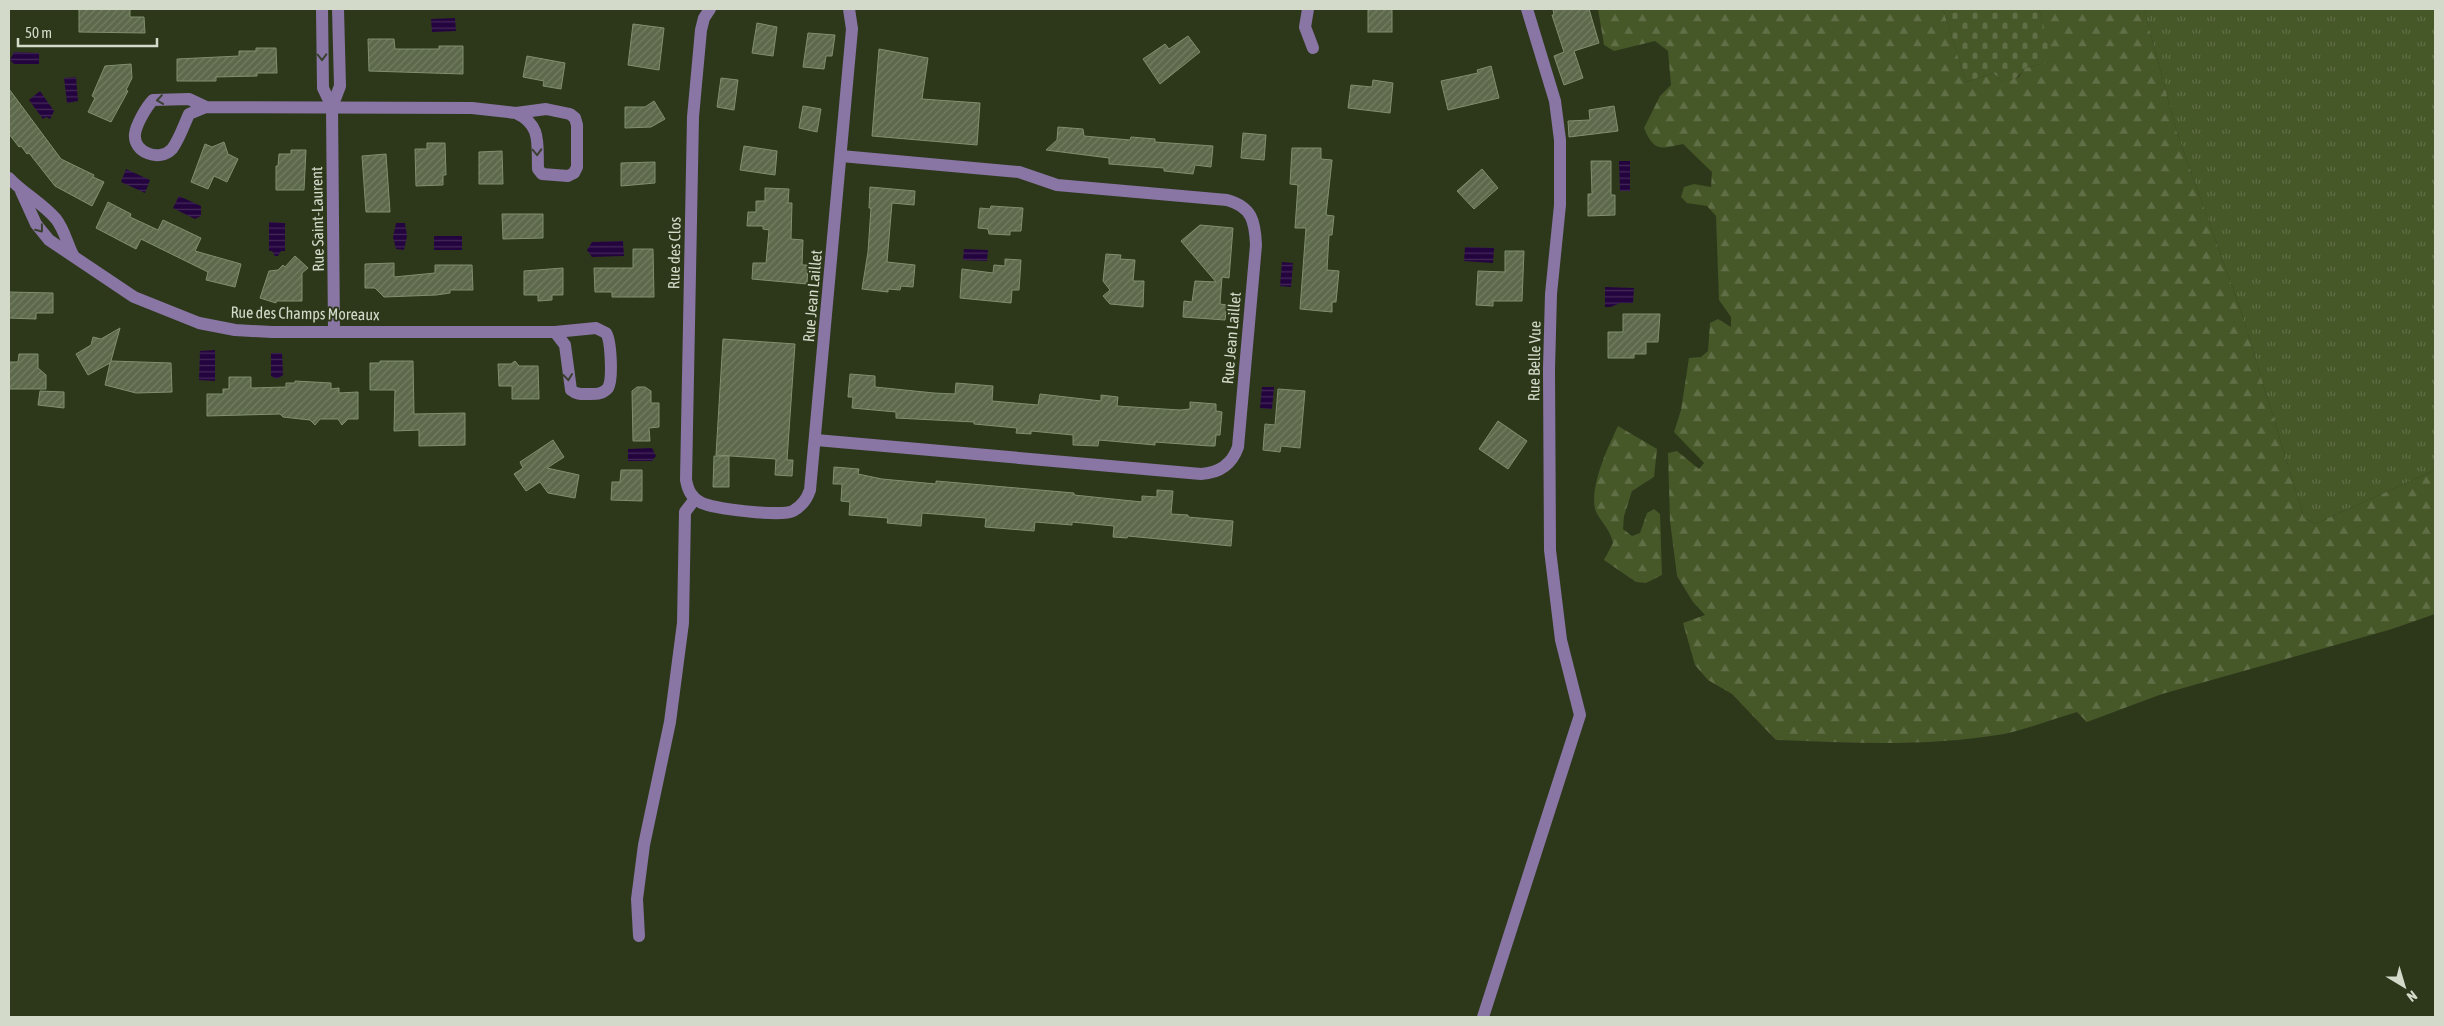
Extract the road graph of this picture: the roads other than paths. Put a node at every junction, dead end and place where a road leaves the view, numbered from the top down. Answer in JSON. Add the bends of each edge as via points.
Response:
{"nodes":[{"id":1,"x":322,"y":9,"type":"edge"},
{"id":2,"x":338,"y":9,"type":"edge"},
{"id":3,"x":710,"y":9,"type":"edge"},
{"id":4,"x":849,"y":9,"type":"edge"},
{"id":5,"x":1308,"y":9,"type":"edge"},
{"id":6,"x":1527,"y":9,"type":"edge"},
{"id":7,"x":1313,"y":48,"type":"dead end"},
{"id":8,"x":206,"y":107,"type":"junction"},
{"id":9,"x":332,"y":107,"type":"junction"},
{"id":10,"x":516,"y":112,"type":"junction"},
{"id":11,"x":841,"y":156,"type":"junction"},
{"id":12,"x":9,"y":178,"type":"edge"},
{"id":13,"x":21,"y":191,"type":"junction"},
{"id":14,"x":73,"y":255,"type":"junction"},
{"id":15,"x":334,"y":331,"type":"junction"},
{"id":16,"x":555,"y":332,"type":"junction"},
{"id":17,"x":816,"y":440,"type":"junction"},
{"id":18,"x":695,"y":499,"type":"junction"},
{"id":19,"x":639,"y":936,"type":"dead end"},
{"id":20,"x":1483,"y":1017,"type":"edge"}],
"edges":[{"from":1,"to":9,"type":"street","name":"Rue Saint-Laurent","one_way":true,"via":[[323,88]]},
{"from":2,"to":9,"type":"street","name":"Rue Saint-Laurent","via":[[340,86]]},
{"from":3,"to":18,"type":"street","name":"Rue des Clos","via":[[701,30],[693,117],[686,480],[687,488]]},
{"from":4,"to":11,"type":"street","name":"Rue Jean Laillet","via":[[852,29]]},
{"from":5,"to":7,"type":"street","via":[[1305,26]]},
{"from":6,"to":20,"type":"street","name":"Rue Belle Vue","via":[[1555,101],[1560,140],[1560,205],[1551,294],[1549,369],[1550,550],[1561,640],[1580,715]]},
{"from":8,"to":8,"type":"street","one_way":true,"via":[[189,99],[153,100],[135,133],[136,143],[155,156],[168,152],[189,114]]},
{"from":8,"to":9,"type":"street"},
{"from":9,"to":10,"type":"street","via":[[472,108]]},
{"from":9,"to":15,"type":"street","name":"Rue Saint-Laurent"},
{"from":10,"to":10,"type":"street","one_way":true,"via":[[535,128],[538,168],[542,174],[568,176],[574,173],[577,166],[575,118],[546,109]]},
{"from":11,"to":17,"type":"street","name":"Rue Jean Laillet"},
{"from":11,"to":17,"type":"street","name":"Rue Jean Laillet","via":[[1019,172],[1057,185],[1227,200],[1248,210],[1256,231],[1256,245],[1238,447],[1234,456],[1216,472],[1201,474]]},
{"from":12,"to":13,"type":"street","name":"Rue des Champs Moreaux"},
{"from":13,"to":14,"type":"street","name":"Rue des Champs Moreaux","via":[[56,219]]},
{"from":13,"to":14,"type":"street","name":"Rue des Champs Moreaux","one_way":true,"via":[[43,233]]},
{"from":14,"to":15,"type":"street","name":"Rue des Champs Moreaux","via":[[134,297],[190,320],[253,332]]},
{"from":15,"to":16,"type":"street","name":"Rue des Champs Moreaux"},
{"from":16,"to":16,"type":"street","name":"Rue des Champs Moreaux","one_way":true,"via":[[565,345],[571,390],[579,394],[605,390],[610,382],[610,342],[606,333],[596,328]]},
{"from":17,"to":18,"type":"street","name":"Rue Jean Laillet","via":[[810,490],[802,504],[792,512],[708,506]]},
{"from":18,"to":19,"type":"street","via":[[685,512],[683,623],[670,722],[644,845],[637,899]]}]}
